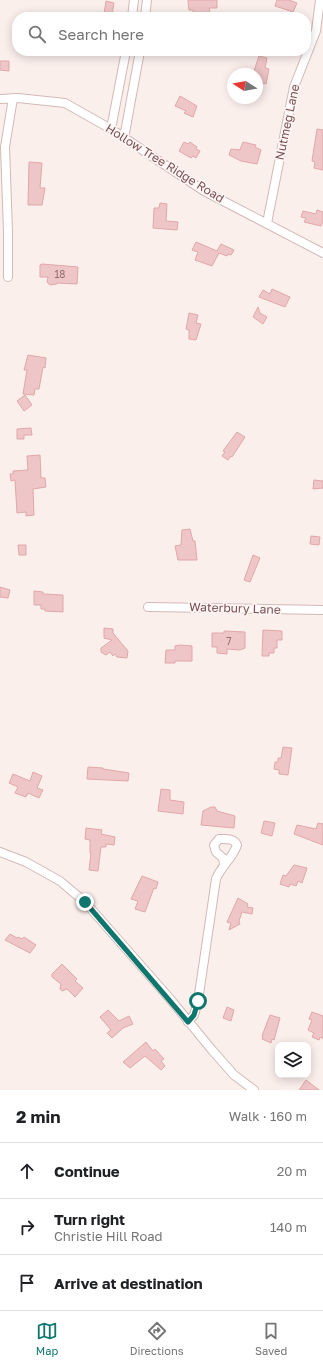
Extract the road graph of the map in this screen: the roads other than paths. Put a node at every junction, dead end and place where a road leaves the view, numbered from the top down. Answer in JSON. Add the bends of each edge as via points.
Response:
{"nodes":[{"id":1,"x":134,"y":0,"type":"edge"},
{"id":2,"x":147,"y":0,"type":"edge"},
{"id":3,"x":320,"y":0,"type":"edge"},
{"id":4,"x":133,"y":12,"type":"edge"},
{"id":5,"x":146,"y":12,"type":"edge"},
{"id":6,"x":311,"y":44,"type":"edge"},
{"id":7,"x":125,"y":56,"type":"edge"},
{"id":8,"x":139,"y":56,"type":"edge"},
{"id":9,"x":306,"y":56,"type":"edge"},
{"id":10,"x":13,"y":98,"type":"junction"},
{"id":11,"x":0,"y":99,"type":"edge"},
{"id":12,"x":111,"y":129,"type":"junction"},
{"id":13,"x":124,"y":138,"type":"junction"},
{"id":14,"x":267,"y":223,"type":"junction"},
{"id":15,"x":323,"y":253,"type":"edge"},
{"id":16,"x":8,"y":277,"type":"dead end"},
{"id":17,"x":148,"y":607,"type":"dead end"},
{"id":18,"x":323,"y":610,"type":"edge"},
{"id":19,"x":0,"y":852,"type":"edge"},
{"id":20,"x":224,"y":864,"type":"dead end"},
{"id":21,"x":188,"y":1022,"type":"junction"},
{"id":22,"x":254,"y":1090,"type":"edge"}],
"edges":[{"from":1,"to":4,"type":"street"},
{"from":2,"to":5,"type":"street"},
{"from":3,"to":6,"type":"street","name":"Nutmeg Lane","via":[[316,31]]},
{"from":7,"to":12,"type":"street"},
{"from":8,"to":13,"type":"street"},
{"from":9,"to":14,"type":"street","name":"Nutmeg Lane","via":[[294,87]]},
{"from":10,"to":11,"type":"street","name":"Hollow Tree Ridge Road"},
{"from":10,"to":12,"type":"street","name":"Hollow Tree Ridge Road","via":[[65,103]]},
{"from":10,"to":16,"type":"street","via":[[5,148]]},
{"from":12,"to":13,"type":"street","name":"Hollow Tree Ridge Road"},
{"from":13,"to":14,"type":"street","name":"Hollow Tree Ridge Road","via":[[204,191]]},
{"from":14,"to":15,"type":"street","name":"Hollow Tree Ridge Road"},
{"from":17,"to":18,"type":"street","name":"Waterbury Lane"},
{"from":19,"to":21,"type":"street","via":[[26,862],[60,881],[85,902]]},
{"from":20,"to":21,"type":"street","via":[[216,879],[198,1001],[194,1015]]},
{"from":21,"to":22,"type":"street","via":[[234,1075]]}]}
